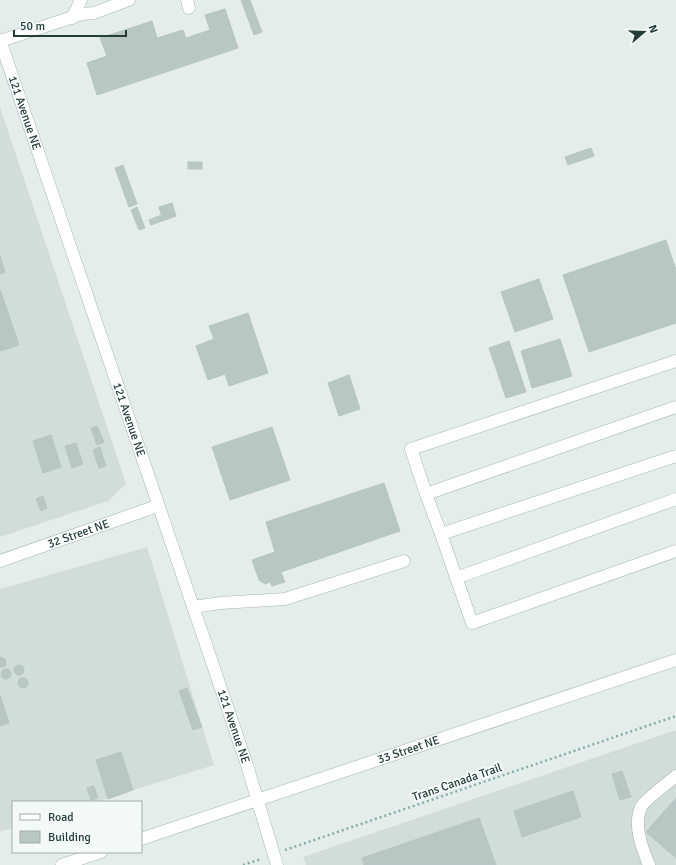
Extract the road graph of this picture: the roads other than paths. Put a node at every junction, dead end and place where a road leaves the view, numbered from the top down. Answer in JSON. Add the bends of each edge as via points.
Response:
{"nodes":[{"id":1,"x":81,"y":0,"type":"edge"},
{"id":2,"x":129,"y":0,"type":"edge"},
{"id":3,"x":72,"y":18,"type":"junction"},
{"id":4,"x":0,"y":40,"type":"edge"},
{"id":5,"x":676,"y":361,"type":"edge"},
{"id":6,"x":676,"y":407,"type":"edge"},
{"id":7,"x":676,"y":456,"type":"edge"},
{"id":8,"x":426,"y":494,"type":"junction"},
{"id":9,"x":676,"y":499,"type":"edge"},
{"id":10,"x":157,"y":506,"type":"junction"},
{"id":11,"x":441,"y":534,"type":"junction"},
{"id":12,"x":676,"y":551,"type":"edge"},
{"id":13,"x":0,"y":561,"type":"edge"},
{"id":14,"x":404,"y":561,"type":"dead end"},
{"id":15,"x":456,"y":578,"type":"junction"},
{"id":16,"x":192,"y":607,"type":"junction"},
{"id":17,"x":676,"y":660,"type":"edge"},
{"id":18,"x":676,"y":776,"type":"edge"},
{"id":19,"x":257,"y":800,"type":"junction"},
{"id":20,"x":142,"y":839,"type":"edge"},
{"id":21,"x":98,"y":853,"type":"edge"},
{"id":22,"x":275,"y":860,"type":"edge"},
{"id":23,"x":62,"y":865,"type":"edge"},
{"id":24,"x":649,"y":865,"type":"edge"}],
"edges":[{"from":1,"to":3,"type":"street"},
{"from":2,"to":3,"type":"street"},
{"from":3,"to":4,"type":"street"},
{"from":4,"to":10,"type":"street","name":"121 Avenue NE"},
{"from":5,"to":8,"type":"street","via":[[411,449]]},
{"from":6,"to":8,"type":"street"},
{"from":7,"to":11,"type":"street"},
{"from":8,"to":11,"type":"street"},
{"from":9,"to":15,"type":"street"},
{"from":10,"to":13,"type":"street","name":"32 Street NE"},
{"from":10,"to":16,"type":"street","name":"121 Avenue NE"},
{"from":11,"to":15,"type":"street"},
{"from":12,"to":15,"type":"street","via":[[472,623]]},
{"from":14,"to":16,"type":"street","via":[[285,599]]},
{"from":16,"to":19,"type":"street","name":"121 Avenue NE"},
{"from":17,"to":19,"type":"street","name":"33 Street NE"},
{"from":18,"to":24,"type":"street","via":[[642,806],[638,823],[642,848]]},
{"from":19,"to":20,"type":"street","name":"33 Street NE"},
{"from":19,"to":22,"type":"street","name":"121 Avenue NE"},
{"from":21,"to":23,"type":"street"}]}
